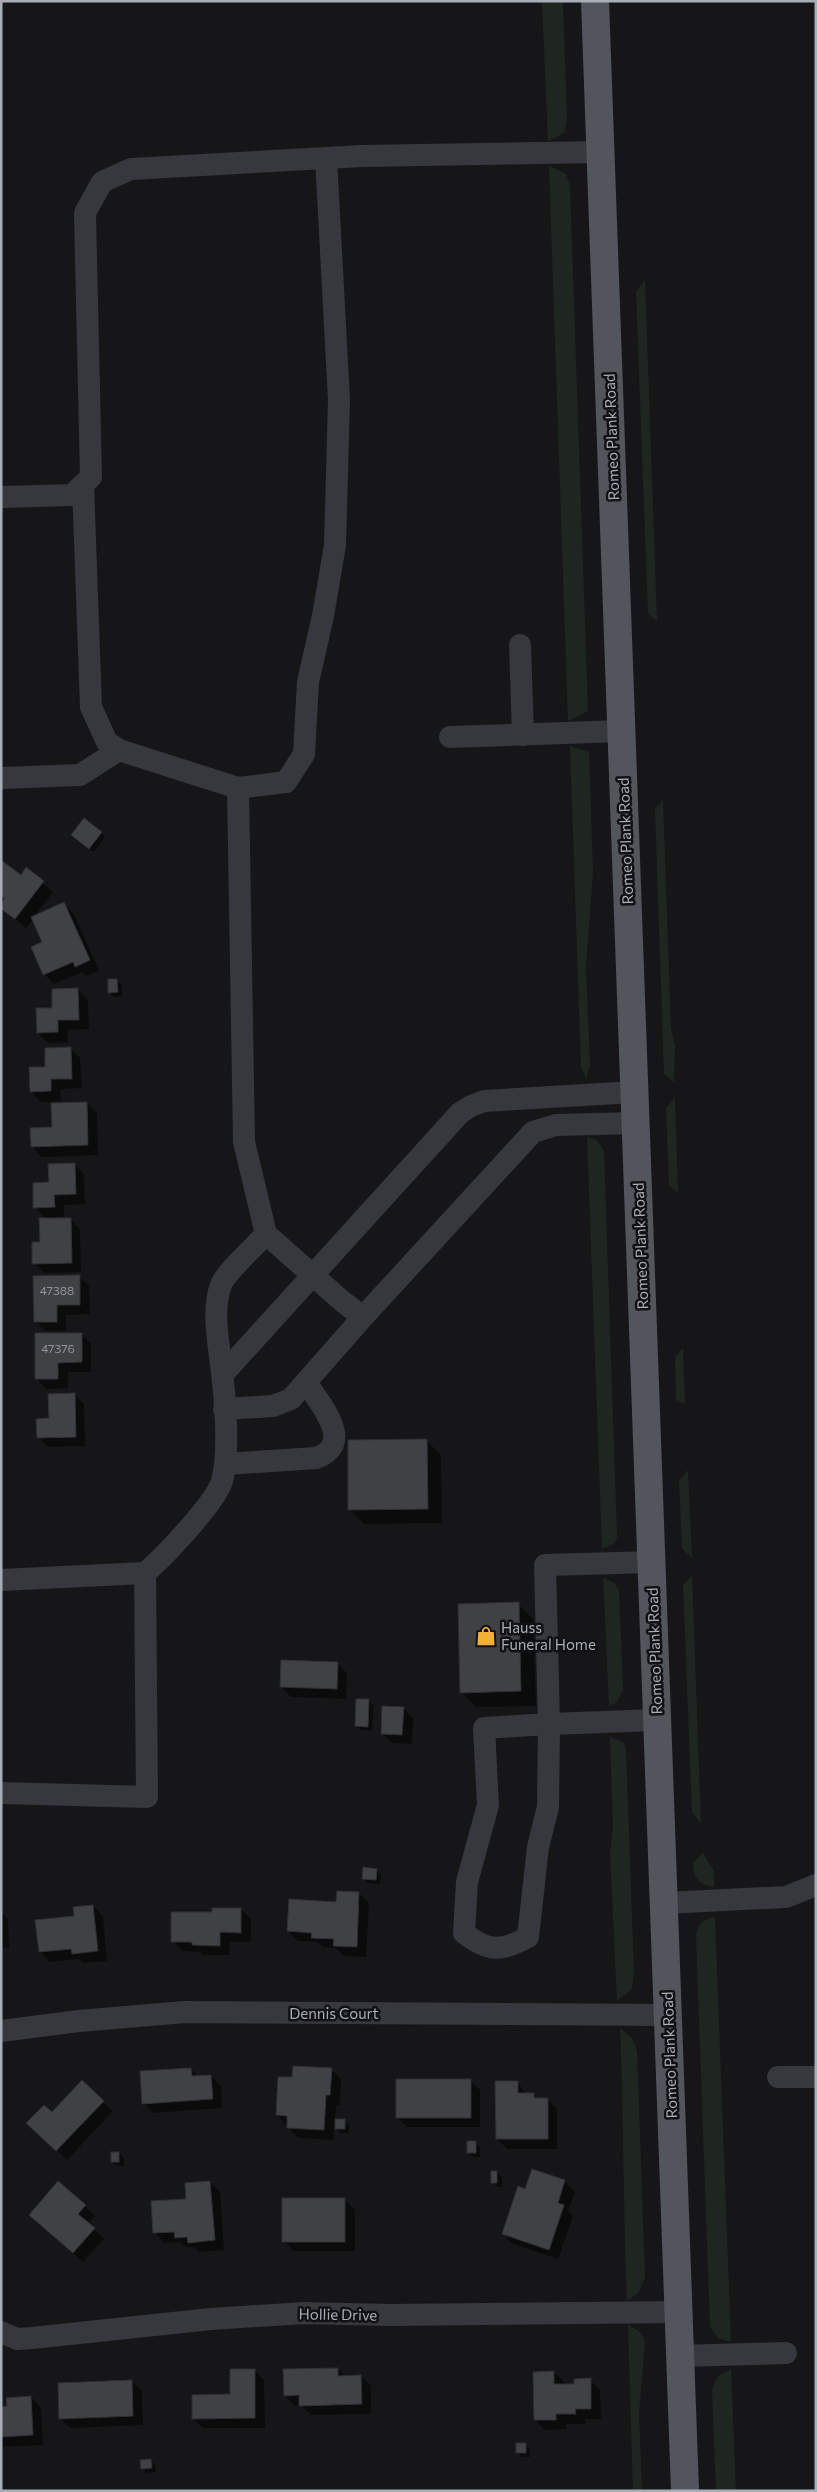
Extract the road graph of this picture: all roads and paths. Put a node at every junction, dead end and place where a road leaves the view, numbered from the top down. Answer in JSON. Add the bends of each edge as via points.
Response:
{"nodes":[{"id":1,"x":595,"y":1,"type":"edge"},
{"id":2,"x":601,"y":152,"type":"junction"},
{"id":3,"x":326,"y":158,"type":"junction"},
{"id":4,"x":83,"y":485,"type":"junction"},
{"id":5,"x":1,"y":497,"type":"edge"},
{"id":6,"x":520,"y":645,"type":"dead end"},
{"id":7,"x":621,"y":732,"type":"junction"},
{"id":8,"x":523,"y":735,"type":"junction"},
{"id":9,"x":450,"y":738,"type":"dead end"},
{"id":10,"x":119,"y":750,"type":"junction"},
{"id":11,"x":1,"y":778,"type":"edge"},
{"id":12,"x":238,"y":788,"type":"junction"},
{"id":13,"x":634,"y":1092,"type":"junction"},
{"id":14,"x":523,"y":1099,"type":"junction"},
{"id":15,"x":636,"y":1123,"type":"junction"},
{"id":16,"x":533,"y":1132,"type":"junction"},
{"id":17,"x":266,"y":1234,"type":"junction"},
{"id":18,"x":313,"y":1275,"type":"junction"},
{"id":19,"x":363,"y":1317,"type":"junction"},
{"id":20,"x":223,"y":1374,"type":"junction"},
{"id":21,"x":306,"y":1382,"type":"junction"},
{"id":22,"x":224,"y":1409,"type":"junction"},
{"id":23,"x":226,"y":1464,"type":"junction"},
{"id":24,"x":652,"y":1562,"type":"junction"},
{"id":25,"x":145,"y":1573,"type":"junction"},
{"id":26,"x":1,"y":1580,"type":"edge"},
{"id":27,"x":657,"y":1720,"type":"junction"},
{"id":28,"x":549,"y":1724,"type":"junction"},
{"id":29,"x":1,"y":1793,"type":"edge"},
{"id":30,"x":816,"y":1885,"type":"edge"},
{"id":31,"x":664,"y":1903,"type":"junction"},
{"id":32,"x":668,"y":2015,"type":"junction"},
{"id":33,"x":1,"y":2031,"type":"edge"},
{"id":34,"x":778,"y":2077,"type":"dead end"},
{"id":35,"x":816,"y":2077,"type":"edge"},
{"id":36,"x":678,"y":2312,"type":"junction"},
{"id":37,"x":1,"y":2332,"type":"edge"},
{"id":38,"x":786,"y":2353,"type":"dead end"},
{"id":39,"x":680,"y":2356,"type":"junction"},
{"id":40,"x":685,"y":2491,"type":"edge"}],
"edges":[{"from":1,"to":2,"type":"main road","name":"Romeo Plank Road"},
{"from":2,"to":3,"type":"street"},
{"from":2,"to":7,"type":"main road","name":"Romeo Plank Road"},
{"from":3,"to":4,"type":"street","via":[[131,169],[102,182],[84,213],[91,477]]},
{"from":3,"to":12,"type":"street","via":[[339,400],[335,545],[308,682],[304,754],[286,782]]},
{"from":4,"to":5,"type":"street","via":[[72,495]]},
{"from":4,"to":10,"type":"street","via":[[90,707],[108,742]]},
{"from":6,"to":8,"type":"street"},
{"from":7,"to":8,"type":"street"},
{"from":7,"to":13,"type":"main road","name":"Romeo Plank Road"},
{"from":8,"to":9,"type":"street"},
{"from":10,"to":11,"type":"street","via":[[80,775]]},
{"from":10,"to":12,"type":"street"},
{"from":12,"to":17,"type":"street","via":[[244,1142]]},
{"from":13,"to":14,"type":"street"},
{"from":13,"to":15,"type":"main road","name":"Romeo Plank Road"},
{"from":14,"to":16,"type":"street"},
{"from":14,"to":18,"type":"street","via":[[484,1101],[460,1113]]},
{"from":15,"to":16,"type":"street","via":[[556,1125]]},
{"from":15,"to":24,"type":"main road","name":"Romeo Plank Road"},
{"from":16,"to":19,"type":"street"},
{"from":17,"to":18,"type":"street"},
{"from":17,"to":20,"type":"street","via":[[222,1283],[217,1301]]},
{"from":18,"to":19,"type":"street"},
{"from":18,"to":20,"type":"street"},
{"from":19,"to":21,"type":"street"},
{"from":20,"to":22,"type":"street"},
{"from":21,"to":22,"type":"street","via":[[291,1399],[273,1406]]},
{"from":21,"to":23,"type":"street","via":[[332,1423],[336,1436],[334,1446],[327,1454],[316,1458]]},
{"from":22,"to":23,"type":"street"},
{"from":23,"to":25,"type":"street","via":[[222,1483],[214,1497]]},
{"from":24,"to":27,"type":"main road","name":"Romeo Plank Road"},
{"from":24,"to":28,"type":"street","via":[[545,1565]]},
{"from":25,"to":26,"type":"street"},
{"from":25,"to":29,"type":"street","via":[[147,1796]]},
{"from":27,"to":28,"type":"street"},
{"from":27,"to":31,"type":"main road","name":"Romeo Plank Road"},
{"from":28,"to":28,"type":"street","via":[[484,1728],[488,1805],[467,1882],[464,1933],[481,1946],[509,1948],[528,1937],[538,1847],[548,1807]]},
{"from":30,"to":31,"type":"street","via":[[786,1898]]},
{"from":31,"to":32,"type":"main road","name":"Romeo Plank Road"},
{"from":32,"to":33,"type":"street","name":"Dennis Court","via":[[185,2012]]},
{"from":32,"to":36,"type":"main road","name":"Romeo Plank Road"},
{"from":34,"to":35,"type":"street"},
{"from":36,"to":37,"type":"street","name":"Hollie Drive","via":[[304,2313],[17,2339]]},
{"from":36,"to":39,"type":"main road","name":"Romeo Plank Road"},
{"from":38,"to":39,"type":"street"},
{"from":39,"to":40,"type":"main road","name":"Romeo Plank Road"}]}
